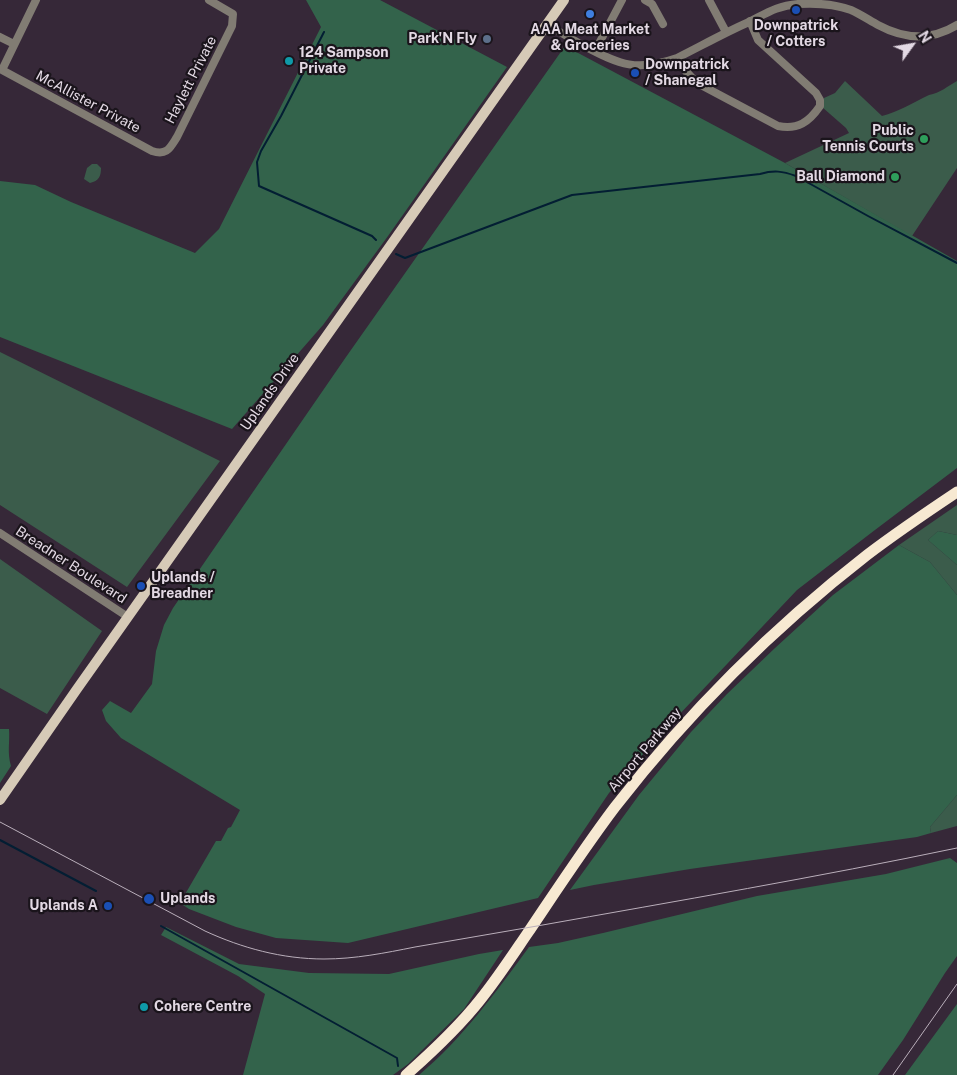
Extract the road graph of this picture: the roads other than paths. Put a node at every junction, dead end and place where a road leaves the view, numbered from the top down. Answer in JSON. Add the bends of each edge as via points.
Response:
{"nodes":[{"id":1,"x":36,"y":0,"type":"edge"},
{"id":2,"x":209,"y":0,"type":"edge"},
{"id":3,"x":564,"y":0,"type":"edge"},
{"id":4,"x":622,"y":0,"type":"edge"},
{"id":5,"x":645,"y":0,"type":"edge"},
{"id":6,"x":709,"y":0,"type":"edge"},
{"id":7,"x":778,"y":4,"type":"edge"},
{"id":8,"x":750,"y":21,"type":"junction"},
{"id":9,"x":547,"y":24,"type":"junction"},
{"id":10,"x":663,"y":24,"type":"dead end"},
{"id":11,"x":955,"y":29,"type":"edge"},
{"id":12,"x":726,"y":32,"type":"junction"},
{"id":13,"x":0,"y":37,"type":"edge"},
{"id":14,"x":14,"y":44,"type":"junction"},
{"id":15,"x":595,"y":51,"type":"junction"},
{"id":16,"x":677,"y":58,"type":"junction"},
{"id":17,"x":164,"y":153,"type":"joint"},
{"id":18,"x":957,"y":492,"type":"edge"},
{"id":19,"x":0,"y":533,"type":"edge"},
{"id":20,"x":128,"y":617,"type":"junction"},
{"id":21,"x":0,"y":800,"type":"edge"},
{"id":22,"x":406,"y":1075,"type":"edge"}],
"edges":[{"from":1,"to":14,"type":"street"},
{"from":2,"to":17,"type":"street","name":"Haylett Private","via":[[233,14],[232,26],[177,136]]},
{"from":3,"to":9,"type":"main road","name":"Uplands Drive"},
{"from":4,"to":15,"type":"street"},
{"from":5,"to":10,"type":"street","via":[[652,4]]},
{"from":6,"to":12,"type":"street"},
{"from":7,"to":8,"type":"street"},
{"from":7,"to":11,"type":"street","via":[[824,4],[849,9],[883,28],[907,36],[919,37]]},
{"from":8,"to":12,"type":"street"},
{"from":8,"to":16,"type":"street","via":[[758,40],[820,100],[820,106],[809,120],[800,125],[778,126],[699,84]]},
{"from":9,"to":15,"type":"street"},
{"from":9,"to":20,"type":"main road","name":"Uplands Drive"},
{"from":12,"to":16,"type":"street"},
{"from":13,"to":14,"type":"street"},
{"from":14,"to":17,"type":"street","name":"McAllister Private","via":[[2,70],[152,151]]},
{"from":15,"to":16,"type":"street","via":[[632,66]]},
{"from":18,"to":22,"type":"highway","name":"Airport Parkway","via":[[886,541],[815,598],[712,694],[610,815],[479,1001]]},
{"from":19,"to":20,"type":"street","name":"Breadner Boulevard"},
{"from":20,"to":21,"type":"main road","name":"Uplands Drive"}]}
